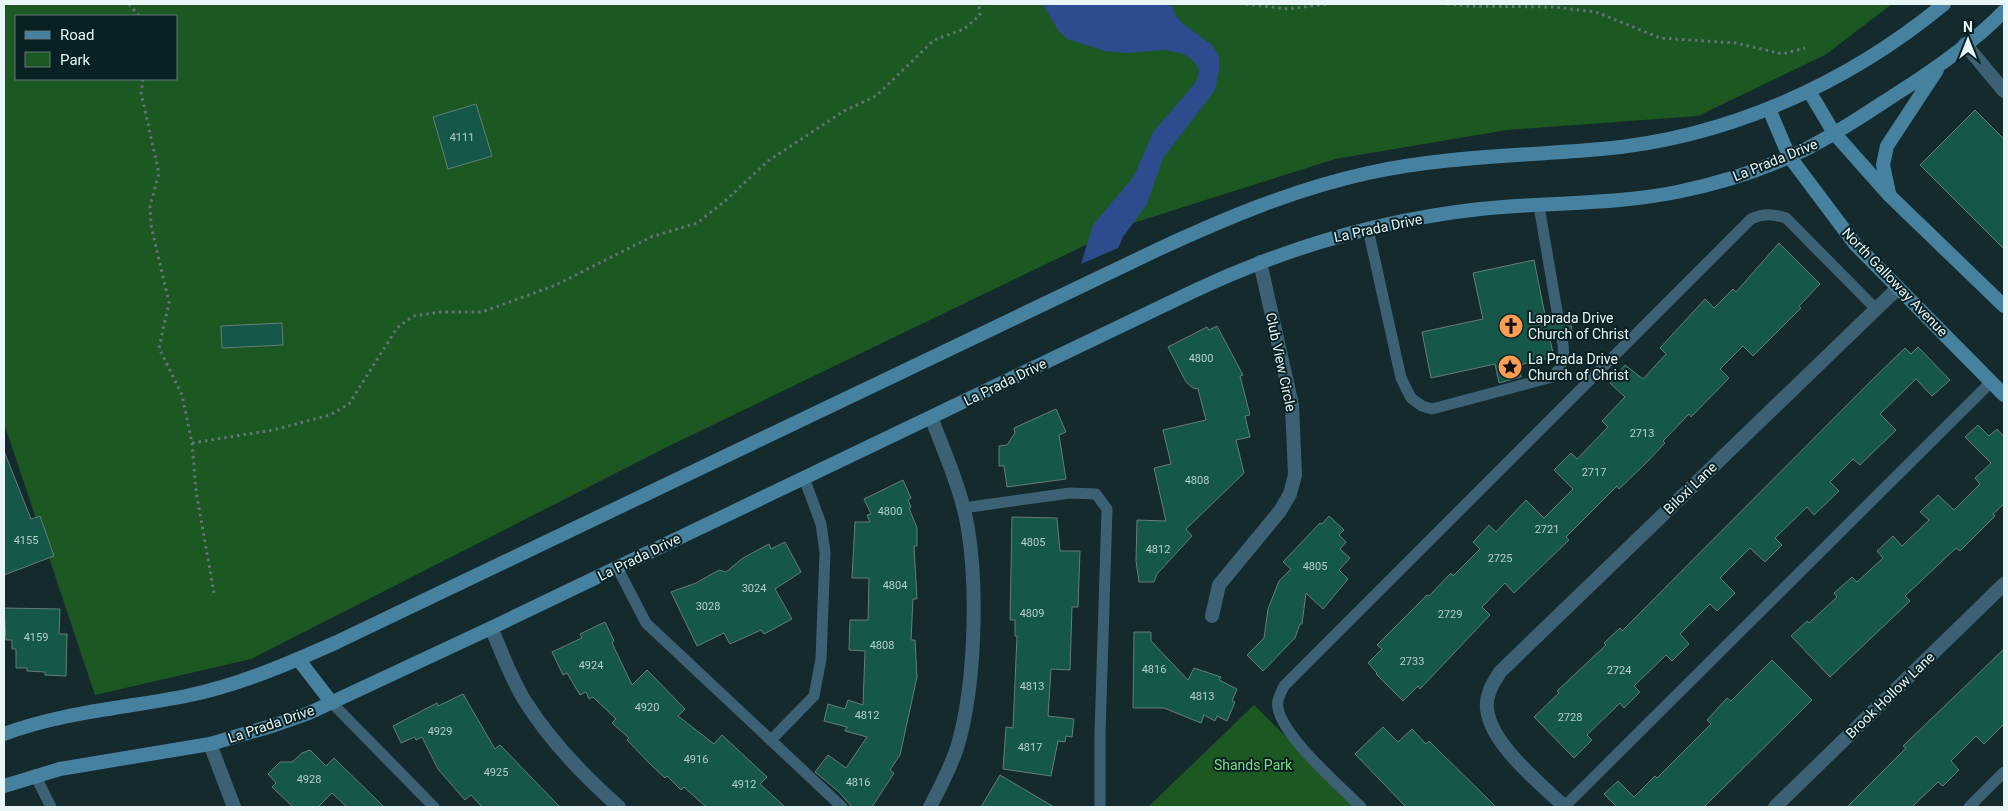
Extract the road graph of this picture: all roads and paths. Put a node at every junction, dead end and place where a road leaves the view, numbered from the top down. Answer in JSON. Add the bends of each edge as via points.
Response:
{"nodes":[{"id":1,"x":128,"y":4,"type":"edge"},
{"id":2,"x":979,"y":4,"type":"edge"},
{"id":3,"x":1246,"y":4,"type":"edge"},
{"id":4,"x":1327,"y":4,"type":"edge"},
{"id":5,"x":1447,"y":4,"type":"edge"},
{"id":6,"x":1944,"y":4,"type":"edge"},
{"id":7,"x":2004,"y":11,"type":"edge"},
{"id":8,"x":138,"y":15,"type":"edge"},
{"id":9,"x":1966,"y":44,"type":"junction"},
{"id":10,"x":1805,"y":48,"type":"dead end"},
{"id":11,"x":1944,"y":60,"type":"junction"},
{"id":12,"x":144,"y":80,"type":"edge"},
{"id":13,"x":1809,"y":91,"type":"junction"},
{"id":14,"x":2004,"y":91,"type":"edge"},
{"id":15,"x":1769,"y":109,"type":"junction"},
{"id":16,"x":1834,"y":134,"type":"junction"},
{"id":17,"x":1789,"y":156,"type":"junction"},
{"id":18,"x":1890,"y":196,"type":"junction"},
{"id":19,"x":1539,"y":206,"type":"junction"},
{"id":20,"x":1368,"y":229,"type":"junction"},
{"id":21,"x":1260,"y":262,"type":"junction"},
{"id":22,"x":1898,"y":288,"type":"junction"},
{"id":23,"x":2004,"y":306,"type":"edge"},
{"id":24,"x":1876,"y":309,"type":"junction"},
{"id":25,"x":1558,"y":317,"type":"dead end"},
{"id":26,"x":1562,"y":338,"type":"dead end"},
{"id":27,"x":1992,"y":382,"type":"junction"},
{"id":28,"x":2004,"y":394,"type":"edge"},
{"id":29,"x":931,"y":418,"type":"junction"},
{"id":30,"x":192,"y":444,"type":"junction"},
{"id":31,"x":804,"y":478,"type":"junction"},
{"id":32,"x":963,"y":508,"type":"junction"},
{"id":33,"x":617,"y":567,"type":"junction"},
{"id":34,"x":2004,"y":584,"type":"edge"},
{"id":35,"x":214,"y":593,"type":"dead end"},
{"id":36,"x":1212,"y":616,"type":"dead end"},
{"id":37,"x":491,"y":628,"type":"junction"},
{"id":38,"x":298,"y":659,"type":"junction"},
{"id":39,"x":332,"y":703,"type":"junction"},
{"id":40,"x":4,"y":734,"type":"edge"},
{"id":41,"x":771,"y":740,"type":"junction"},
{"id":42,"x":210,"y":744,"type":"junction"},
{"id":43,"x":2004,"y":772,"type":"edge"},
{"id":44,"x":35,"y":776,"type":"junction"},
{"id":45,"x":4,"y":786,"type":"edge"},
{"id":46,"x":50,"y":807,"type":"edge"},
{"id":47,"x":234,"y":807,"type":"edge"},
{"id":48,"x":434,"y":807,"type":"edge"},
{"id":49,"x":619,"y":807,"type":"edge"},
{"id":50,"x":842,"y":807,"type":"edge"},
{"id":51,"x":930,"y":807,"type":"edge"},
{"id":52,"x":1100,"y":807,"type":"edge"},
{"id":53,"x":1361,"y":807,"type":"edge"},
{"id":54,"x":1565,"y":807,"type":"edge"},
{"id":55,"x":1775,"y":807,"type":"edge"},
{"id":56,"x":1969,"y":807,"type":"edge"}],
"edges":[{"from":1,"to":8,"type":"path"},
{"from":2,"to":30,"type":"path","via":[[980,15],[974,22],[934,40],[876,96],[844,111],[768,160],[725,201],[696,223],[651,237],[556,285],[482,312],[413,316],[397,328],[349,404],[330,415],[265,432]]},
{"from":3,"to":4,"type":"path","via":[[1288,9]]},
{"from":5,"to":10,"type":"path","via":[[1554,7],[1596,12],[1660,38],[1736,42],[1782,54]]},
{"from":6,"to":13,"type":"main road","via":[[1880,51]]},
{"from":7,"to":9,"type":"main road","name":"La Prada Drive"},
{"from":9,"to":11,"type":"main road","name":"La Prada Drive"},
{"from":9,"to":14,"type":"street"},
{"from":11,"to":16,"type":"main road","name":"La Prada Drive"},
{"from":11,"to":18,"type":"main road","via":[[1887,146],[1883,165]]},
{"from":12,"to":30,"type":"path","via":[[141,93],[158,173],[150,206],[150,225],[169,303],[159,348],[182,396]]},
{"from":13,"to":15,"type":"main road"},
{"from":13,"to":16,"type":"main road"},
{"from":15,"to":17,"type":"main road","name":"North Galloway Avenue"},
{"from":15,"to":38,"type":"main road","via":[[1691,134],[1628,146],[1459,159],[1368,173],[1242,212]]},
{"from":16,"to":17,"type":"main road","name":"La Prada Drive"},
{"from":16,"to":18,"type":"main road"},
{"from":17,"to":19,"type":"main road","name":"La Prada Drive","via":[[1729,178],[1677,192],[1619,201]]},
{"from":17,"to":22,"type":"main road","name":"North Galloway Avenue","via":[[1855,244]]},
{"from":18,"to":23,"type":"main road"},
{"from":19,"to":20,"type":"main road","name":"La Prada Drive","via":[[1447,214]]},
{"from":19,"to":25,"type":"lane"},
{"from":20,"to":21,"type":"main road","name":"La Prada Drive","via":[[1332,237]]},
{"from":20,"to":26,"type":"lane","via":[[1401,378],[1412,398],[1422,406],[1432,409],[1451,405],[1552,377],[1561,368],[1565,355]]},
{"from":21,"to":29,"type":"main road","name":"La Prada Drive"},
{"from":21,"to":36,"type":"street","name":"Club View Circle","via":[[1292,405],[1295,475],[1290,494],[1280,512],[1219,585]]},
{"from":22,"to":24,"type":"street","name":"Biloxi Lane"},
{"from":22,"to":27,"type":"main road","name":"North Galloway Avenue"},
{"from":24,"to":53,"type":"lane","via":[[1786,218],[1761,214],[1750,219],[1284,686],[1277,707],[1282,721],[1303,749]]},
{"from":24,"to":54,"type":"street","name":"Biloxi Lane","via":[[1500,672],[1488,694],[1488,718],[1502,747]]},
{"from":27,"to":28,"type":"main road","name":"North Galloway Avenue"},
{"from":27,"to":54,"type":"lane"},
{"from":29,"to":31,"type":"main road","name":"La Prada Drive"},
{"from":29,"to":32,"type":"street"},
{"from":30,"to":35,"type":"path","via":[[196,491]]},
{"from":31,"to":33,"type":"main road","name":"La Prada Drive"},
{"from":31,"to":41,"type":"lane","via":[[821,524],[825,552],[821,659],[814,696]]},
{"from":32,"to":51,"type":"street","via":[[968,529],[973,623],[969,678],[957,747]]},
{"from":32,"to":52,"type":"lane","via":[[1070,493],[1096,494],[1107,509]]},
{"from":33,"to":37,"type":"main road","name":"La Prada Drive"},
{"from":33,"to":41,"type":"lane","via":[[646,623]]},
{"from":34,"to":55,"type":"street","name":"Brook Hollow Lane"},
{"from":37,"to":39,"type":"main road","name":"La Prada Drive"},
{"from":37,"to":49,"type":"street","via":[[524,700],[540,724]]},
{"from":38,"to":39,"type":"main road"},
{"from":38,"to":40,"type":"main road","via":[[212,690],[69,715]]},
{"from":39,"to":42,"type":"main road","name":"La Prada Drive","via":[[275,726]]},
{"from":39,"to":48,"type":"lane"},
{"from":41,"to":50,"type":"lane"},
{"from":42,"to":44,"type":"main road","name":"La Prada Drive"},
{"from":42,"to":47,"type":"street"},
{"from":43,"to":56,"type":"lane"},
{"from":44,"to":45,"type":"main road","name":"La Prada Drive"},
{"from":44,"to":46,"type":"lane"}]}
